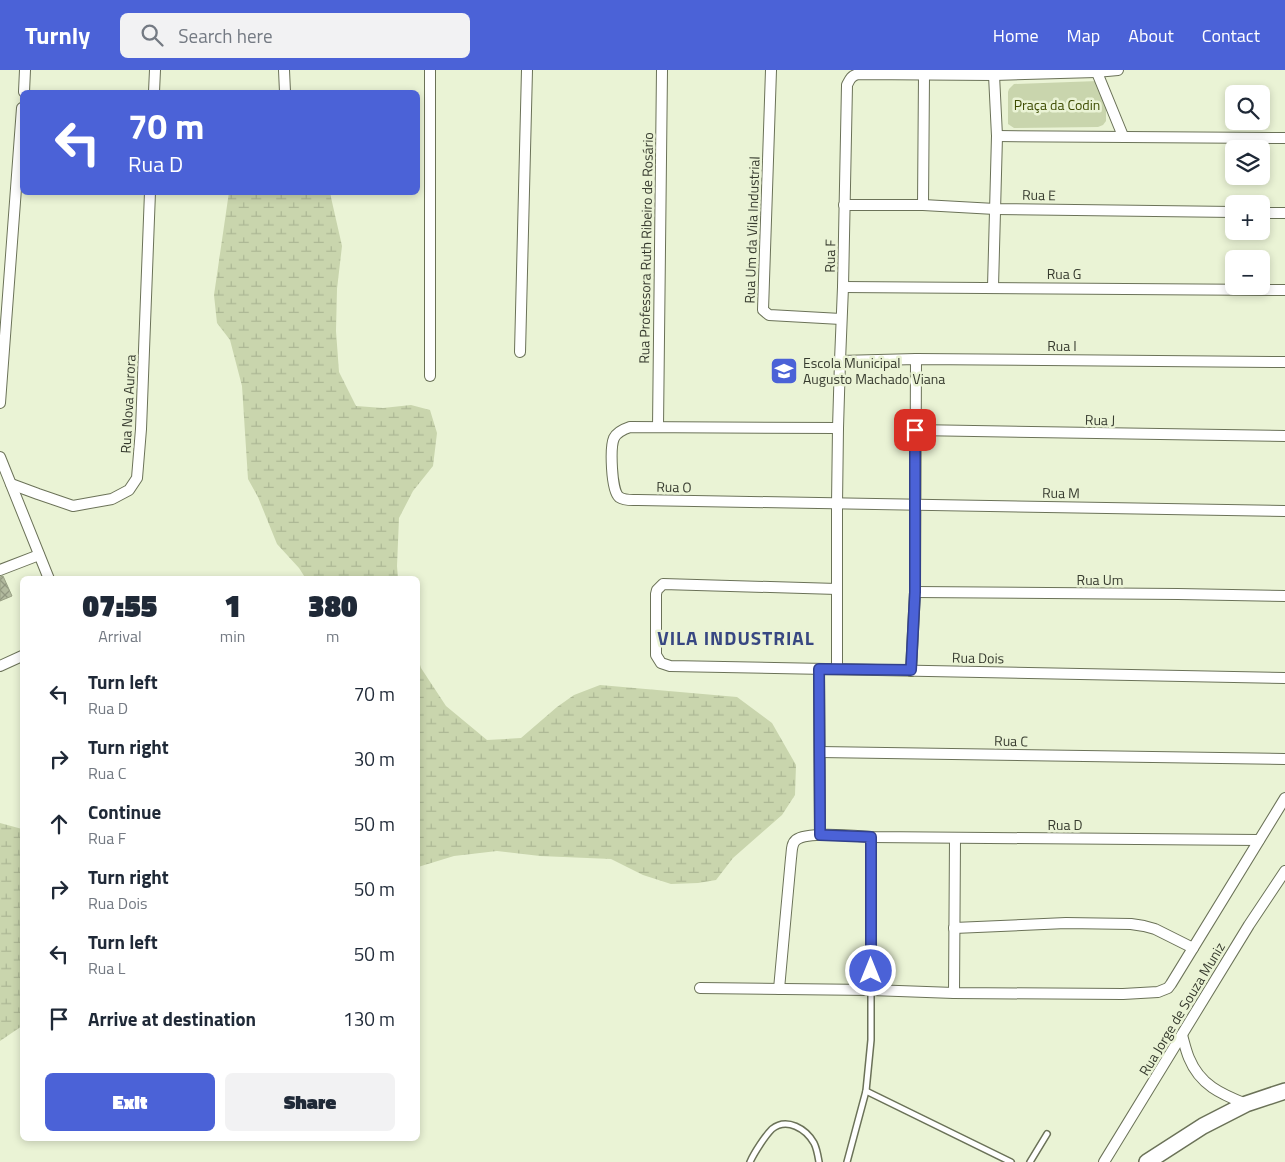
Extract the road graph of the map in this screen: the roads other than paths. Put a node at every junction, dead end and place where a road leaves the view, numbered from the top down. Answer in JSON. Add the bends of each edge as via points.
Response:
{"nodes":[{"id":1,"x":25,"y":70,"type":"edge"},
{"id":2,"x":155,"y":70,"type":"edge"},
{"id":3,"x":284,"y":70,"type":"edge"},
{"id":4,"x":430,"y":70,"type":"edge"},
{"id":5,"x":527,"y":70,"type":"edge"},
{"id":6,"x":662,"y":70,"type":"edge"},
{"id":7,"x":771,"y":70,"type":"edge"},
{"id":8,"x":1118,"y":70,"type":"edge"},
{"id":9,"x":1096,"y":71,"type":"edge"},
{"id":10,"x":924,"y":75,"type":"junction"},
{"id":11,"x":994,"y":75,"type":"junction"},
{"id":12,"x":24,"y":90,"type":"edge"},
{"id":13,"x":154,"y":90,"type":"edge"},
{"id":14,"x":284,"y":90,"type":"edge"},
{"id":15,"x":20,"y":135,"type":"edge"},
{"id":16,"x":997,"y":136,"type":"junction"},
{"id":17,"x":1123,"y":136,"type":"junction"},
{"id":18,"x":1285,"y":138,"type":"edge"},
{"id":19,"x":150,"y":195,"type":"edge"},
{"id":20,"x":844,"y":205,"type":"junction"},
{"id":21,"x":923,"y":205,"type":"junction"},
{"id":22,"x":995,"y":208,"type":"junction"},
{"id":23,"x":1225,"y":212,"type":"edge"},
{"id":24,"x":1270,"y":213,"type":"edge"},
{"id":25,"x":1285,"y":213,"type":"edge"},
{"id":26,"x":843,"y":287,"type":"junction"},
{"id":27,"x":992,"y":288,"type":"junction"},
{"id":28,"x":1285,"y":290,"type":"edge"},
{"id":29,"x":841,"y":319,"type":"junction"},
{"id":30,"x":520,"y":352,"type":"dead end"},
{"id":31,"x":916,"y":359,"type":"junction"},
{"id":32,"x":840,"y":361,"type":"junction"},
{"id":33,"x":1285,"y":362,"type":"edge"},
{"id":34,"x":430,"y":376,"type":"dead end"},
{"id":35,"x":0,"y":402,"type":"edge"},
{"id":36,"x":658,"y":426,"type":"junction"},
{"id":37,"x":838,"y":428,"type":"junction"},
{"id":38,"x":915,"y":430,"type":"junction"},
{"id":39,"x":1285,"y":436,"type":"edge"},
{"id":40,"x":0,"y":457,"type":"edge"},
{"id":41,"x":6,"y":478,"type":"edge"},
{"id":42,"x":837,"y":504,"type":"junction"},
{"id":43,"x":914,"y":505,"type":"junction"},
{"id":44,"x":1285,"y":511,"type":"edge"},
{"id":45,"x":39,"y":555,"type":"junction"},
{"id":46,"x":0,"y":570,"type":"edge"},
{"id":47,"x":48,"y":576,"type":"edge"},
{"id":48,"x":838,"y":590,"type":"junction"},
{"id":49,"x":915,"y":592,"type":"junction"},
{"id":50,"x":1285,"y":596,"type":"edge"},
{"id":51,"x":20,"y":657,"type":"edge"},
{"id":52,"x":0,"y":666,"type":"edge"},
{"id":53,"x":837,"y":668,"type":"junction"},
{"id":54,"x":819,"y":669,"type":"junction"},
{"id":55,"x":911,"y":670,"type":"junction"},
{"id":56,"x":1285,"y":678,"type":"edge"},
{"id":57,"x":820,"y":752,"type":"junction"},
{"id":58,"x":1285,"y":759,"type":"edge"},
{"id":59,"x":1285,"y":798,"type":"edge"},
{"id":60,"x":820,"y":835,"type":"junction"},
{"id":61,"x":871,"y":837,"type":"junction"},
{"id":62,"x":955,"y":838,"type":"junction"},
{"id":63,"x":1259,"y":840,"type":"junction"},
{"id":64,"x":1285,"y":871,"type":"edge"},
{"id":65,"x":954,"y":928,"type":"junction"},
{"id":66,"x":1193,"y":948,"type":"junction"},
{"id":67,"x":700,"y":988,"type":"dead end"},
{"id":68,"x":779,"y":989,"type":"junction"},
{"id":69,"x":871,"y":990,"type":"junction"},
{"id":70,"x":954,"y":992,"type":"junction"},
{"id":71,"x":1182,"y":1035,"type":"junction"},
{"id":72,"x":866,"y":1091,"type":"junction"},
{"id":73,"x":1285,"y":1091,"type":"edge"},
{"id":74,"x":1246,"y":1104,"type":"junction"},
{"id":75,"x":1047,"y":1134,"type":"dead end"},
{"id":76,"x":750,"y":1162,"type":"edge"},
{"id":77,"x":820,"y":1162,"type":"edge"},
{"id":78,"x":847,"y":1162,"type":"edge"},
{"id":79,"x":1012,"y":1162,"type":"edge"},
{"id":80,"x":1030,"y":1162,"type":"edge"},
{"id":81,"x":1104,"y":1162,"type":"edge"},
{"id":82,"x":1147,"y":1162,"type":"edge"}],
"edges":[{"from":1,"to":12,"type":"street"},
{"from":2,"to":13,"type":"street"},
{"from":3,"to":14,"type":"street"},
{"from":4,"to":34,"type":"street"},
{"from":5,"to":30,"type":"street"},
{"from":6,"to":36,"type":"street","name":"Rua Professora Ruth Ribeiro de Rosário"},
{"from":7,"to":29,"type":"street","name":"Rua Um da Vila Industrial","via":[[763,310],[769,315]]},
{"from":8,"to":9,"type":"street"},
{"from":9,"to":11,"type":"street"},
{"from":9,"to":17,"type":"street"},
{"from":10,"to":11,"type":"street"},
{"from":10,"to":20,"type":"street","name":"Rua F","via":[[858,74],[847,85]]},
{"from":10,"to":21,"type":"street"},
{"from":11,"to":16,"type":"street"},
{"from":15,"to":35,"type":"street"},
{"from":16,"to":17,"type":"street"},
{"from":16,"to":22,"type":"street"},
{"from":17,"to":18,"type":"street"},
{"from":19,"to":41,"type":"street","name":"Rua Nova Aurora","via":[[137,478],[128,490],[112,499],[73,506]]},
{"from":20,"to":21,"type":"street","name":"Rua E"},
{"from":20,"to":26,"type":"street","name":"Rua F"},
{"from":21,"to":22,"type":"street","name":"Rua E"},
{"from":22,"to":23,"type":"street","name":"Rua E"},
{"from":22,"to":27,"type":"street"},
{"from":24,"to":25,"type":"street"},
{"from":26,"to":27,"type":"street","name":"Rua G"},
{"from":26,"to":29,"type":"street","name":"Rua F"},
{"from":27,"to":28,"type":"street","name":"Rua G"},
{"from":29,"to":32,"type":"street","name":"Rua F"},
{"from":31,"to":32,"type":"street","name":"Rua I"},
{"from":31,"to":33,"type":"street","name":"Rua I"},
{"from":31,"to":38,"type":"street"},
{"from":32,"to":37,"type":"street","name":"Rua F"},
{"from":36,"to":37,"type":"street"},
{"from":36,"to":42,"type":"street","name":"Rua O","via":[[623,429],[614,439],[613,484],[621,498]]},
{"from":37,"to":42,"type":"street","name":"Rua F"},
{"from":38,"to":39,"type":"street","name":"Rua J"},
{"from":38,"to":43,"type":"street"},
{"from":40,"to":41,"type":"street"},
{"from":41,"to":45,"type":"street"},
{"from":42,"to":43,"type":"street","name":"Rua M"},
{"from":42,"to":48,"type":"street","name":"Rua F"},
{"from":43,"to":44,"type":"street","name":"Rua M"},
{"from":43,"to":49,"type":"street"},
{"from":45,"to":46,"type":"street"},
{"from":45,"to":47,"type":"street"},
{"from":48,"to":53,"type":"street","name":"Rua F"},
{"from":48,"to":54,"type":"street","name":"Rua Dois","via":[[664,584],[656,594],[656,655],[661,662],[670,666]]},
{"from":49,"to":50,"type":"street","name":"Rua Um"},
{"from":49,"to":55,"type":"street"},
{"from":51,"to":52,"type":"street"},
{"from":53,"to":54,"type":"street","name":"Rua Dois"},
{"from":53,"to":55,"type":"street","name":"Rua Dois"},
{"from":54,"to":57,"type":"street"},
{"from":55,"to":56,"type":"street","name":"Rua Dois"},
{"from":57,"to":58,"type":"street","name":"Rua C"},
{"from":57,"to":60,"type":"street"},
{"from":59,"to":63,"type":"street"},
{"from":60,"to":61,"type":"street","name":"Rua D"},
{"from":60,"to":68,"type":"street","name":"Rua D","via":[[801,837],[793,845]]},
{"from":61,"to":62,"type":"street","name":"Rua D"},
{"from":61,"to":69,"type":"street"},
{"from":62,"to":63,"type":"street","name":"Rua D"},
{"from":62,"to":65,"type":"street"},
{"from":63,"to":66,"type":"street"},
{"from":64,"to":71,"type":"street","name":"Rua Jorge de Souza Muniz"},
{"from":65,"to":66,"type":"street","via":[[1131,924],[1155,929]]},
{"from":65,"to":70,"type":"street"},
{"from":66,"to":70,"type":"street","via":[[1168,988],[1152,993]]},
{"from":67,"to":68,"type":"street"},
{"from":68,"to":69,"type":"street"},
{"from":69,"to":70,"type":"street"},
{"from":69,"to":72,"type":"lane"},
{"from":71,"to":74,"type":"street","via":[[1197,1073],[1210,1087]]},
{"from":71,"to":81,"type":"street","name":"Rua Jorge de Souza Muniz"},
{"from":72,"to":78,"type":"lane"},
{"from":72,"to":79,"type":"lane"},
{"from":73,"to":74,"type":"street"},
{"from":74,"to":82,"type":"street","via":[[1203,1126]]},
{"from":75,"to":80,"type":"lane"},
{"from":76,"to":77,"type":"lane","via":[[771,1130],[788,1124],[809,1135]]}]}
